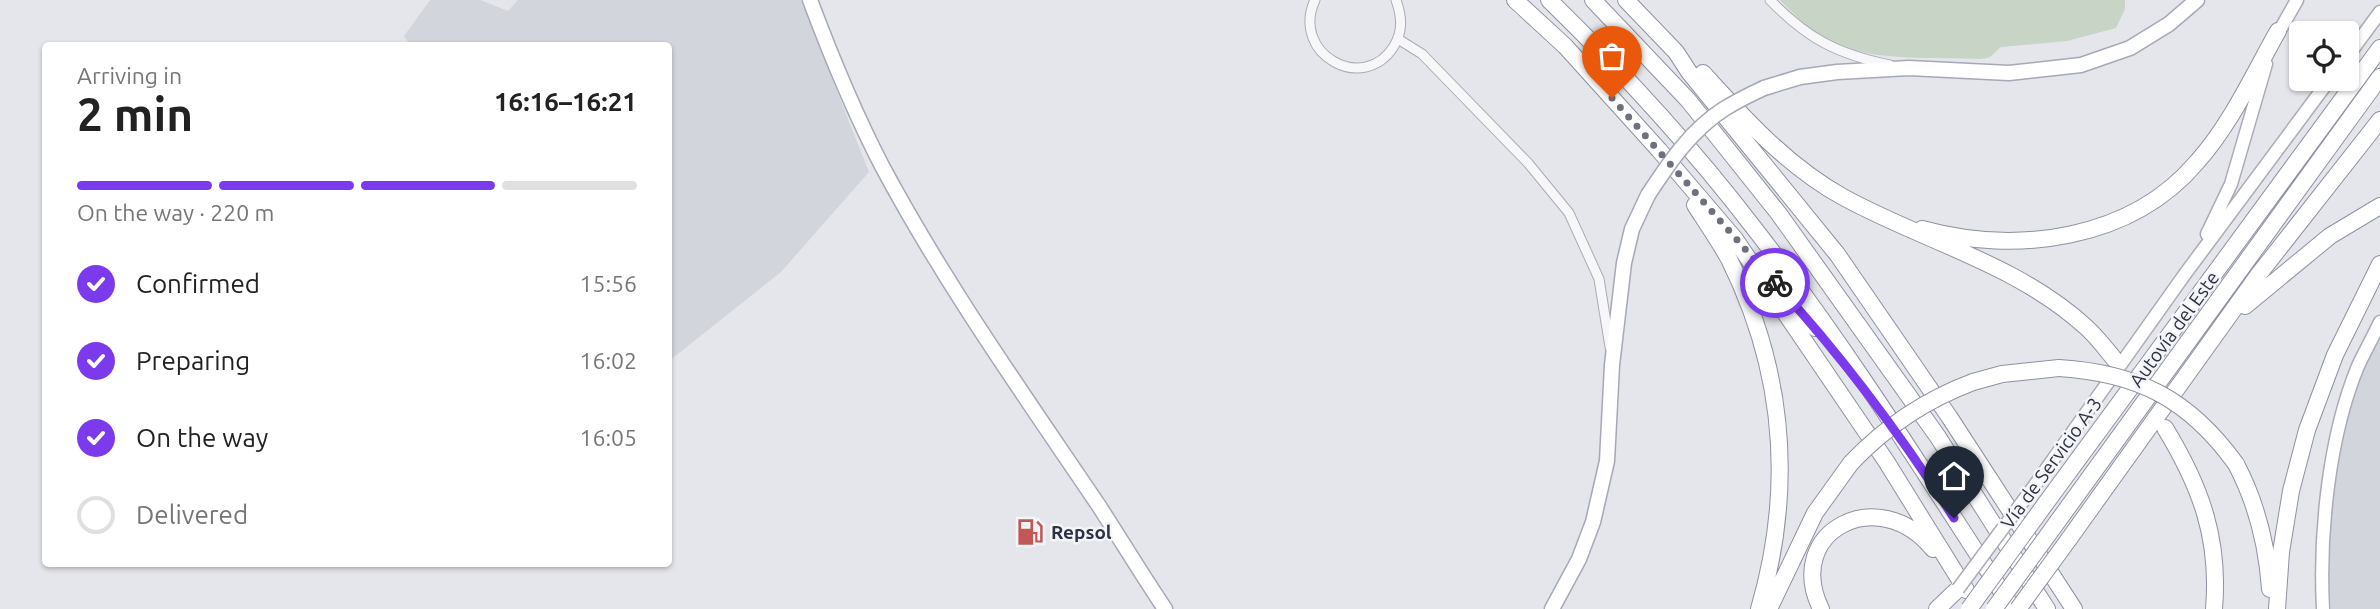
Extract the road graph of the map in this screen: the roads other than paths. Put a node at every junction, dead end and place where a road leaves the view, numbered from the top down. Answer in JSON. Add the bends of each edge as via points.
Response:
{"nodes":[{"id":1,"x":810,"y":0,"type":"edge"},
{"id":2,"x":1315,"y":0,"type":"edge"},
{"id":3,"x":1396,"y":0,"type":"edge"},
{"id":4,"x":1516,"y":0,"type":"edge"},
{"id":5,"x":1549,"y":0,"type":"edge"},
{"id":6,"x":1593,"y":0,"type":"edge"},
{"id":7,"x":1626,"y":0,"type":"edge"},
{"id":8,"x":1770,"y":0,"type":"edge"},
{"id":9,"x":2197,"y":0,"type":"edge"},
{"id":10,"x":2297,"y":0,"type":"edge"},
{"id":11,"x":2380,"y":12,"type":"edge"},
{"id":12,"x":2278,"y":31,"type":"junction"},
{"id":13,"x":1398,"y":39,"type":"junction"},
{"id":14,"x":2359,"y":41,"type":"edge"},
{"id":15,"x":2380,"y":48,"type":"edge"},
{"id":16,"x":1676,"y":52,"type":"junction"},
{"id":17,"x":1909,"y":68,"type":"junction"},
{"id":18,"x":2380,"y":77,"type":"edge"},
{"id":19,"x":2321,"y":91,"type":"edge"},
{"id":20,"x":2380,"y":120,"type":"edge"},
{"id":21,"x":1659,"y":150,"type":"junction"},
{"id":22,"x":2380,"y":206,"type":"edge"},
{"id":23,"x":1889,"y":219,"type":"junction"},
{"id":24,"x":1735,"y":239,"type":"junction"},
{"id":25,"x":1838,"y":254,"type":"junction"},
{"id":26,"x":2380,"y":264,"type":"edge"},
{"id":27,"x":2185,"y":274,"type":"junction"},
{"id":28,"x":2380,"y":322,"type":"edge"},
{"id":29,"x":2218,"y":333,"type":"junction"},
{"id":30,"x":2115,"y":360,"type":"dead end"},
{"id":31,"x":1612,"y":365,"type":"junction"},
{"id":32,"x":2165,"y":428,"type":"dead end"},
{"id":33,"x":1938,"y":438,"type":"junction"},
{"id":34,"x":1910,"y":450,"type":"junction"},
{"id":35,"x":2325,"y":530,"type":"junction"},
{"id":36,"x":1962,"y":590,"type":"junction"},
{"id":37,"x":1165,"y":609,"type":"edge"},
{"id":38,"x":1552,"y":609,"type":"edge"},
{"id":39,"x":1759,"y":609,"type":"edge"},
{"id":40,"x":1769,"y":609,"type":"edge"},
{"id":41,"x":1821,"y":609,"type":"edge"},
{"id":42,"x":1937,"y":609,"type":"edge"},
{"id":43,"x":1944,"y":609,"type":"edge"},
{"id":44,"x":1969,"y":609,"type":"edge"},
{"id":45,"x":1980,"y":609,"type":"edge"},
{"id":46,"x":1994,"y":609,"type":"edge"},
{"id":47,"x":2013,"y":609,"type":"edge"},
{"id":48,"x":2018,"y":609,"type":"edge"},
{"id":49,"x":2047,"y":609,"type":"edge"},
{"id":50,"x":2074,"y":609,"type":"edge"},
{"id":51,"x":2214,"y":609,"type":"edge"},
{"id":52,"x":2274,"y":609,"type":"edge"},
{"id":53,"x":2323,"y":609,"type":"edge"},
{"id":54,"x":2331,"y":609,"type":"edge"}],
"edges":[{"from":1,"to":37,"type":"main road","via":[[846,92],[925,241]]},
{"from":2,"to":13,"type":"street","via":[[1309,25],[1313,40],[1334,62],[1348,67],[1378,62]]},
{"from":3,"to":13,"type":"street","via":[[1401,12]]},
{"from":4,"to":21,"type":"highway","via":[[1565,46]]},
{"from":5,"to":34,"type":"highway","via":[[1665,121],[1754,227]]},
{"from":6,"to":33,"type":"highway","via":[[1688,100],[1779,214]]},
{"from":7,"to":16,"type":"highway"},
{"from":8,"to":17,"type":"street","via":[[1820,43],[1857,58]]},
{"from":9,"to":17,"type":"main road","via":[[2130,48],[2081,65],[2009,73]]},
{"from":10,"to":12,"type":"main road"},
{"from":11,"to":14,"type":"main road"},
{"from":12,"to":23,"type":"highway","via":[[2219,135],[2196,164],[2168,191],[2130,213],[2088,232],[2029,241],[1930,231]]},
{"from":12,"to":27,"type":"main road","via":[[2231,184]]},
{"from":13,"to":31,"type":"street","via":[[1422,54],[1528,163],[1569,213],[1599,279]]},
{"from":15,"to":44,"type":"highway","name":"Autovía del Este","bridge":true},
{"from":16,"to":23,"type":"highway","via":[[1694,64],[1794,165],[1842,197]]},
{"from":16,"to":25,"type":"highway"},
{"from":17,"to":31,"type":"main road","bridge":true,"via":[[1800,77],[1764,88],[1723,109],[1695,132],[1648,195],[1632,229]]},
{"from":18,"to":46,"type":"highway","name":"Autovía del Este","bridge":true},
{"from":19,"to":27,"type":"main road","name":"Vía de Servicio A-3"},
{"from":20,"to":29,"type":"highway"},
{"from":21,"to":24,"type":"highway"},
{"from":21,"to":39,"type":"highway","via":[[1728,258],[1755,318],[1770,369],[1780,459],[1779,516]]},
{"from":22,"to":29,"type":"highway","via":[[2330,236],[2255,296]]},
{"from":23,"to":30,"type":"highway","via":[[2044,294],[2088,328]]},
{"from":24,"to":34,"type":"highway","via":[[1813,325]]},
{"from":24,"to":36,"type":"highway","via":[[1886,461]]},
{"from":25,"to":33,"type":"highway"},
{"from":25,"to":50,"type":"highway"},
{"from":26,"to":52,"type":"highway","via":[[2335,355],[2307,430],[2291,491]]},
{"from":27,"to":36,"type":"main road","name":"Vía de Servicio A-3","bridge":true},
{"from":28,"to":35,"type":"main road","via":[[2358,367],[2338,433]]},
{"from":29,"to":48,"type":"highway","bridge":true},
{"from":31,"to":38,"type":"main road","via":[[1607,461],[1579,559]]},
{"from":32,"to":51,"type":"highway","via":[[2183,457],[2210,523]]},
{"from":33,"to":49,"type":"highway"},
{"from":34,"to":47,"type":"highway"},
{"from":35,"to":53,"type":"main road"},
{"from":35,"to":54,"type":"main road"},
{"from":36,"to":41,"type":"highway","via":[[1915,530],[1896,520],[1871,516],[1844,523],[1817,552],[1812,575]]},
{"from":36,"to":42,"type":"highway"},
{"from":36,"to":43,"type":"main road","name":"Vía de Servicio A-3"},
{"from":36,"to":45,"type":"highway"},
{"from":40,"to":52,"type":"highway","bridge":true,"via":[[1815,513],[1851,463],[1890,426],[1931,399],[1973,382],[2059,368],[2110,374],[2142,385],[2194,415],[2217,438],[2249,488],[2260,521]]}]}
